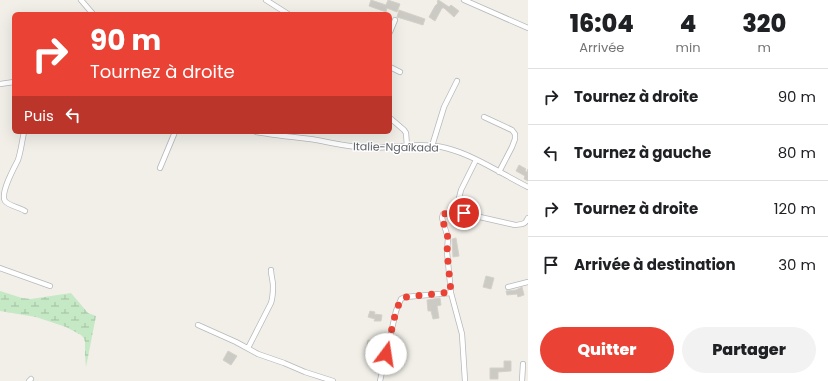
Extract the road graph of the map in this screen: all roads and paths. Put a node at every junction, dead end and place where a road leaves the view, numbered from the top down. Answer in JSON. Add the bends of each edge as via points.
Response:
{"nodes":[{"id":1,"x":81,"y":0,"type":"edge"},
{"id":2,"x":266,"y":0,"type":"edge"},
{"id":3,"x":464,"y":0,"type":"edge"},
{"id":4,"x":91,"y":12,"type":"edge"},
{"id":5,"x":285,"y":12,"type":"edge"},
{"id":6,"x":395,"y":20,"type":"dead end"},
{"id":7,"x":392,"y":27,"type":"edge"},
{"id":8,"x":528,"y":28,"type":"edge"},
{"id":9,"x":392,"y":68,"type":"edge"},
{"id":10,"x":400,"y":72,"type":"dead end"},
{"id":11,"x":12,"y":82,"type":"edge"},
{"id":12,"x":458,"y":82,"type":"dead end"},
{"id":13,"x":0,"y":84,"type":"edge"},
{"id":14,"x":484,"y":117,"type":"dead end"},
{"id":15,"x":392,"y":120,"type":"edge"},
{"id":16,"x":24,"y":134,"type":"edge"},
{"id":17,"x":173,"y":134,"type":"edge"},
{"id":18,"x":270,"y":134,"type":"edge"},
{"id":19,"x":407,"y":146,"type":"junction"},
{"id":20,"x":432,"y":146,"type":"junction"},
{"id":21,"x":476,"y":160,"type":"junction"},
{"id":22,"x":160,"y":168,"type":"dead end"},
{"id":23,"x":499,"y":172,"type":"junction"},
{"id":24,"x":528,"y":187,"type":"edge"},
{"id":25,"x":25,"y":211,"type":"dead end"},
{"id":26,"x":458,"y":212,"type":"junction"},
{"id":27,"x":528,"y":218,"type":"edge"},
{"id":28,"x":0,"y":268,"type":"edge"},
{"id":29,"x":271,"y":270,"type":"dead end"},
{"id":30,"x":528,"y":282,"type":"edge"},
{"id":31,"x":50,"y":286,"type":"dead end"},
{"id":32,"x":508,"y":287,"type":"dead end"},
{"id":33,"x":451,"y":292,"type":"junction"},
{"id":34,"x":198,"y":325,"type":"dead end"},
{"id":35,"x":248,"y":348,"type":"junction"},
{"id":36,"x":523,"y":364,"type":"dead end"},
{"id":37,"x":333,"y":381,"type":"edge"},
{"id":38,"x":380,"y":381,"type":"edge"},
{"id":39,"x":465,"y":381,"type":"edge"},
{"id":40,"x":522,"y":381,"type":"edge"}],
"edges":[{"from":1,"to":4,"type":"street"},
{"from":2,"to":5,"type":"street"},
{"from":3,"to":8,"type":"street"},
{"from":6,"to":7,"type":"street"},
{"from":9,"to":10,"type":"street"},
{"from":11,"to":13,"type":"street"},
{"from":12,"to":20,"type":"street","via":[[444,107]]},
{"from":14,"to":23,"type":"street","via":[[512,130],[515,134],[512,147]]},
{"from":15,"to":19,"type":"street","via":[[406,133]]},
{"from":16,"to":25,"type":"street","via":[[18,161],[8,180],[4,200]]},
{"from":17,"to":22,"type":"street"},
{"from":18,"to":19,"type":"street","name":"Italie-Ngaîkada","via":[[355,147]]},
{"from":19,"to":20,"type":"street","name":"Italie-Ngaîkada"},
{"from":20,"to":21,"type":"street","name":"Italie-Ngaîkada","via":[[457,151]]},
{"from":21,"to":23,"type":"street","name":"Italie-Ngaîkada"},
{"from":21,"to":26,"type":"street","via":[[461,190]]},
{"from":23,"to":24,"type":"street","name":"Italie-Ngaîkada"},
{"from":26,"to":27,"type":"street","via":[[514,225],[526,223]]},
{"from":26,"to":33,"type":"street","via":[[442,215],[448,238]]},
{"from":28,"to":31,"type":"street"},
{"from":29,"to":35,"type":"street","via":[[273,296]]},
{"from":30,"to":32,"type":"street"},
{"from":33,"to":38,"type":"street","via":[[401,299]]},
{"from":33,"to":39,"type":"street","via":[[462,334]]},
{"from":34,"to":35,"type":"street"},
{"from":35,"to":37,"type":"street"},
{"from":36,"to":40,"type":"street"}]}
